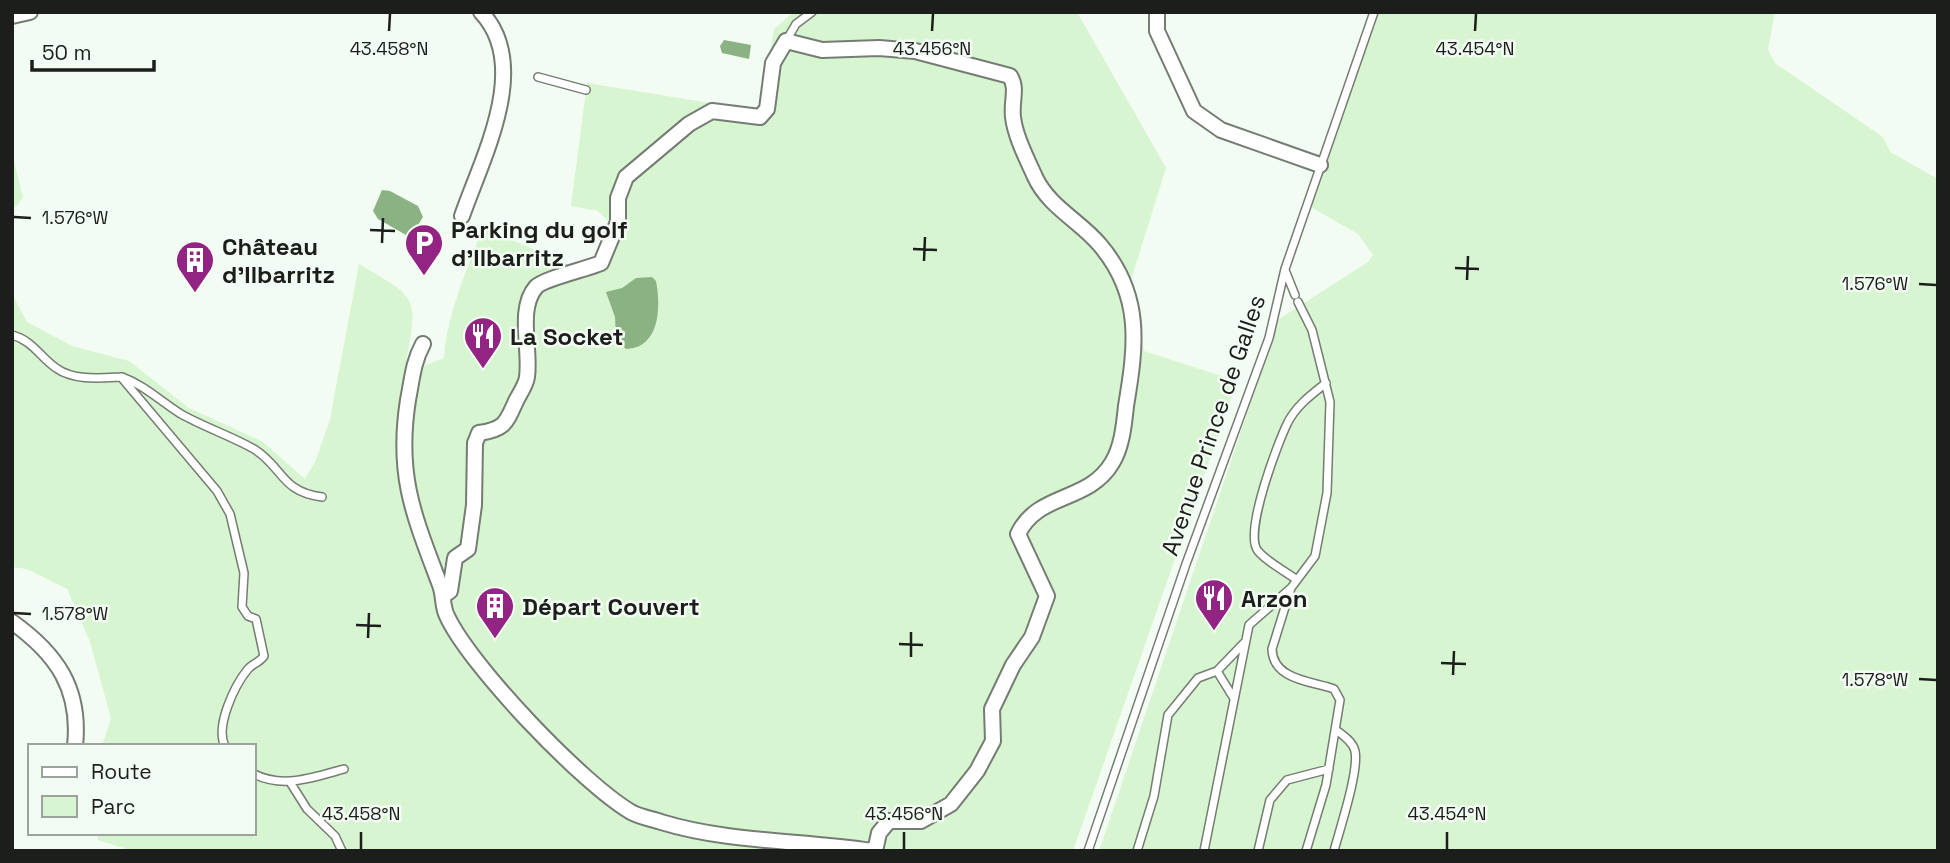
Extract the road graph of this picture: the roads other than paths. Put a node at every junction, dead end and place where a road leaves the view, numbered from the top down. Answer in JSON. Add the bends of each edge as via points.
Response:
{"nodes":[{"id":1,"x":30,"y":12,"type":"edge"},
{"id":2,"x":481,"y":12,"type":"edge"},
{"id":3,"x":812,"y":12,"type":"edge"},
{"id":4,"x":1157,"y":12,"type":"edge"},
{"id":5,"x":1374,"y":12,"type":"edge"},
{"id":6,"x":12,"y":16,"type":"edge"},
{"id":7,"x":786,"y":41,"type":"junction"},
{"id":8,"x":538,"y":77,"type":"dead end"},
{"id":9,"x":586,"y":90,"type":"dead end"},
{"id":10,"x":1320,"y":165,"type":"junction"},
{"id":11,"x":462,"y":216,"type":"dead end"},
{"id":12,"x":1285,"y":269,"type":"junction"},
{"id":13,"x":12,"y":335,"type":"edge"},
{"id":14,"x":423,"y":344,"type":"dead end"},
{"id":15,"x":121,"y":377,"type":"junction"},
{"id":16,"x":1326,"y":383,"type":"junction"},
{"id":17,"x":322,"y":497,"type":"dead end"},
{"id":18,"x":1297,"y":580,"type":"junction"},
{"id":19,"x":1291,"y":588,"type":"junction"},
{"id":20,"x":443,"y":596,"type":"junction"},
{"id":21,"x":12,"y":622,"type":"edge"},
{"id":22,"x":1245,"y":641,"type":"junction"},
{"id":23,"x":1217,"y":671,"type":"junction"},
{"id":24,"x":1233,"y":697,"type":"junction"},
{"id":25,"x":1336,"y":730,"type":"junction"},
{"id":26,"x":75,"y":744,"type":"edge"},
{"id":27,"x":224,"y":744,"type":"edge"},
{"id":28,"x":344,"y":769,"type":"dead end"},
{"id":29,"x":1329,"y":769,"type":"junction"},
{"id":30,"x":256,"y":775,"type":"edge"},
{"id":31,"x":290,"y":782,"type":"junction"},
{"id":32,"x":342,"y":851,"type":"edge"},
{"id":33,"x":873,"y":851,"type":"edge"},
{"id":34,"x":1088,"y":851,"type":"edge"},
{"id":35,"x":1137,"y":851,"type":"edge"},
{"id":36,"x":1204,"y":851,"type":"edge"},
{"id":37,"x":1258,"y":851,"type":"edge"},
{"id":38,"x":1306,"y":851,"type":"edge"},
{"id":39,"x":1334,"y":851,"type":"edge"}],
"edges":[{"from":1,"to":6,"type":"street"},
{"from":2,"to":11,"type":"street","via":[[494,25],[504,96]]},
{"from":3,"to":7,"type":"lane","via":[[796,24]]},
{"from":4,"to":10,"type":"street","via":[[1157,31],[1194,111],[1220,130]]},
{"from":5,"to":10,"type":"lane","name":"Avenue Prince de Galles"},
{"from":7,"to":20,"type":"street","via":[[773,63],[767,109],[760,117],[712,111],[689,124],[626,177],[618,198],[618,222],[601,263],[537,286],[526,325],[527,380],[509,421],[494,431],[479,433],[475,443],[468,549],[455,558],[450,591]]},
{"from":7,"to":33,"type":"street","via":[[822,50],[915,51],[1010,76],[1015,84],[1013,117],[1036,180],[1065,216],[1099,243],[1124,277],[1135,328],[1116,455],[1105,474],[1078,494],[1044,505],[1025,520],[1018,534],[1047,596],[1032,637],[992,709],[993,741],[951,804],[921,821],[889,821]]},
{"from":8,"to":9,"type":"lane"},
{"from":10,"to":12,"type":"lane","name":"Avenue Prince de Galles"},
{"from":12,"to":16,"type":"lane","via":[[1312,330]]},
{"from":12,"to":34,"type":"lane","name":"Avenue Prince de Galles","via":[[1269,338],[1185,564]]},
{"from":13,"to":15,"type":"lane","via":[[24,338],[58,370],[90,379]]},
{"from":14,"to":20,"type":"street","via":[[414,365],[404,426],[403,468],[410,506]]},
{"from":15,"to":17,"type":"lane","via":[[144,385],[179,412],[256,450],[290,486]]},
{"from":15,"to":27,"type":"lane","via":[[202,472],[230,514],[244,573],[242,607],[256,619],[264,656],[248,668],[228,705],[220,732]]},
{"from":16,"to":18,"type":"lane","via":[[1331,402],[1327,493],[1315,556]]},
{"from":16,"to":18,"type":"lane","via":[[1302,402],[1288,422],[1252,537],[1257,550]]},
{"from":18,"to":19,"type":"lane"},
{"from":19,"to":22,"type":"lane","via":[[1249,625]]},
{"from":19,"to":25,"type":"lane","via":[[1272,658],[1286,673],[1334,689],[1340,700]]},
{"from":20,"to":33,"type":"street","via":[[446,615],[483,670],[577,768],[632,813],[694,831],[749,840],[818,842]]},
{"from":21,"to":26,"type":"street","via":[[38,640],[60,665],[75,711]]},
{"from":22,"to":23,"type":"lane"},
{"from":22,"to":24,"type":"lane"},
{"from":23,"to":24,"type":"lane"},
{"from":23,"to":35,"type":"lane","via":[[1198,678],[1168,715],[1154,796]]},
{"from":24,"to":36,"type":"lane"},
{"from":25,"to":29,"type":"lane"},
{"from":25,"to":39,"type":"lane","via":[[1355,751]]},
{"from":28,"to":31,"type":"lane"},
{"from":29,"to":37,"type":"lane","via":[[1287,780],[1270,800]]},
{"from":29,"to":38,"type":"lane"},
{"from":30,"to":31,"type":"lane"},
{"from":31,"to":32,"type":"lane"}]}
